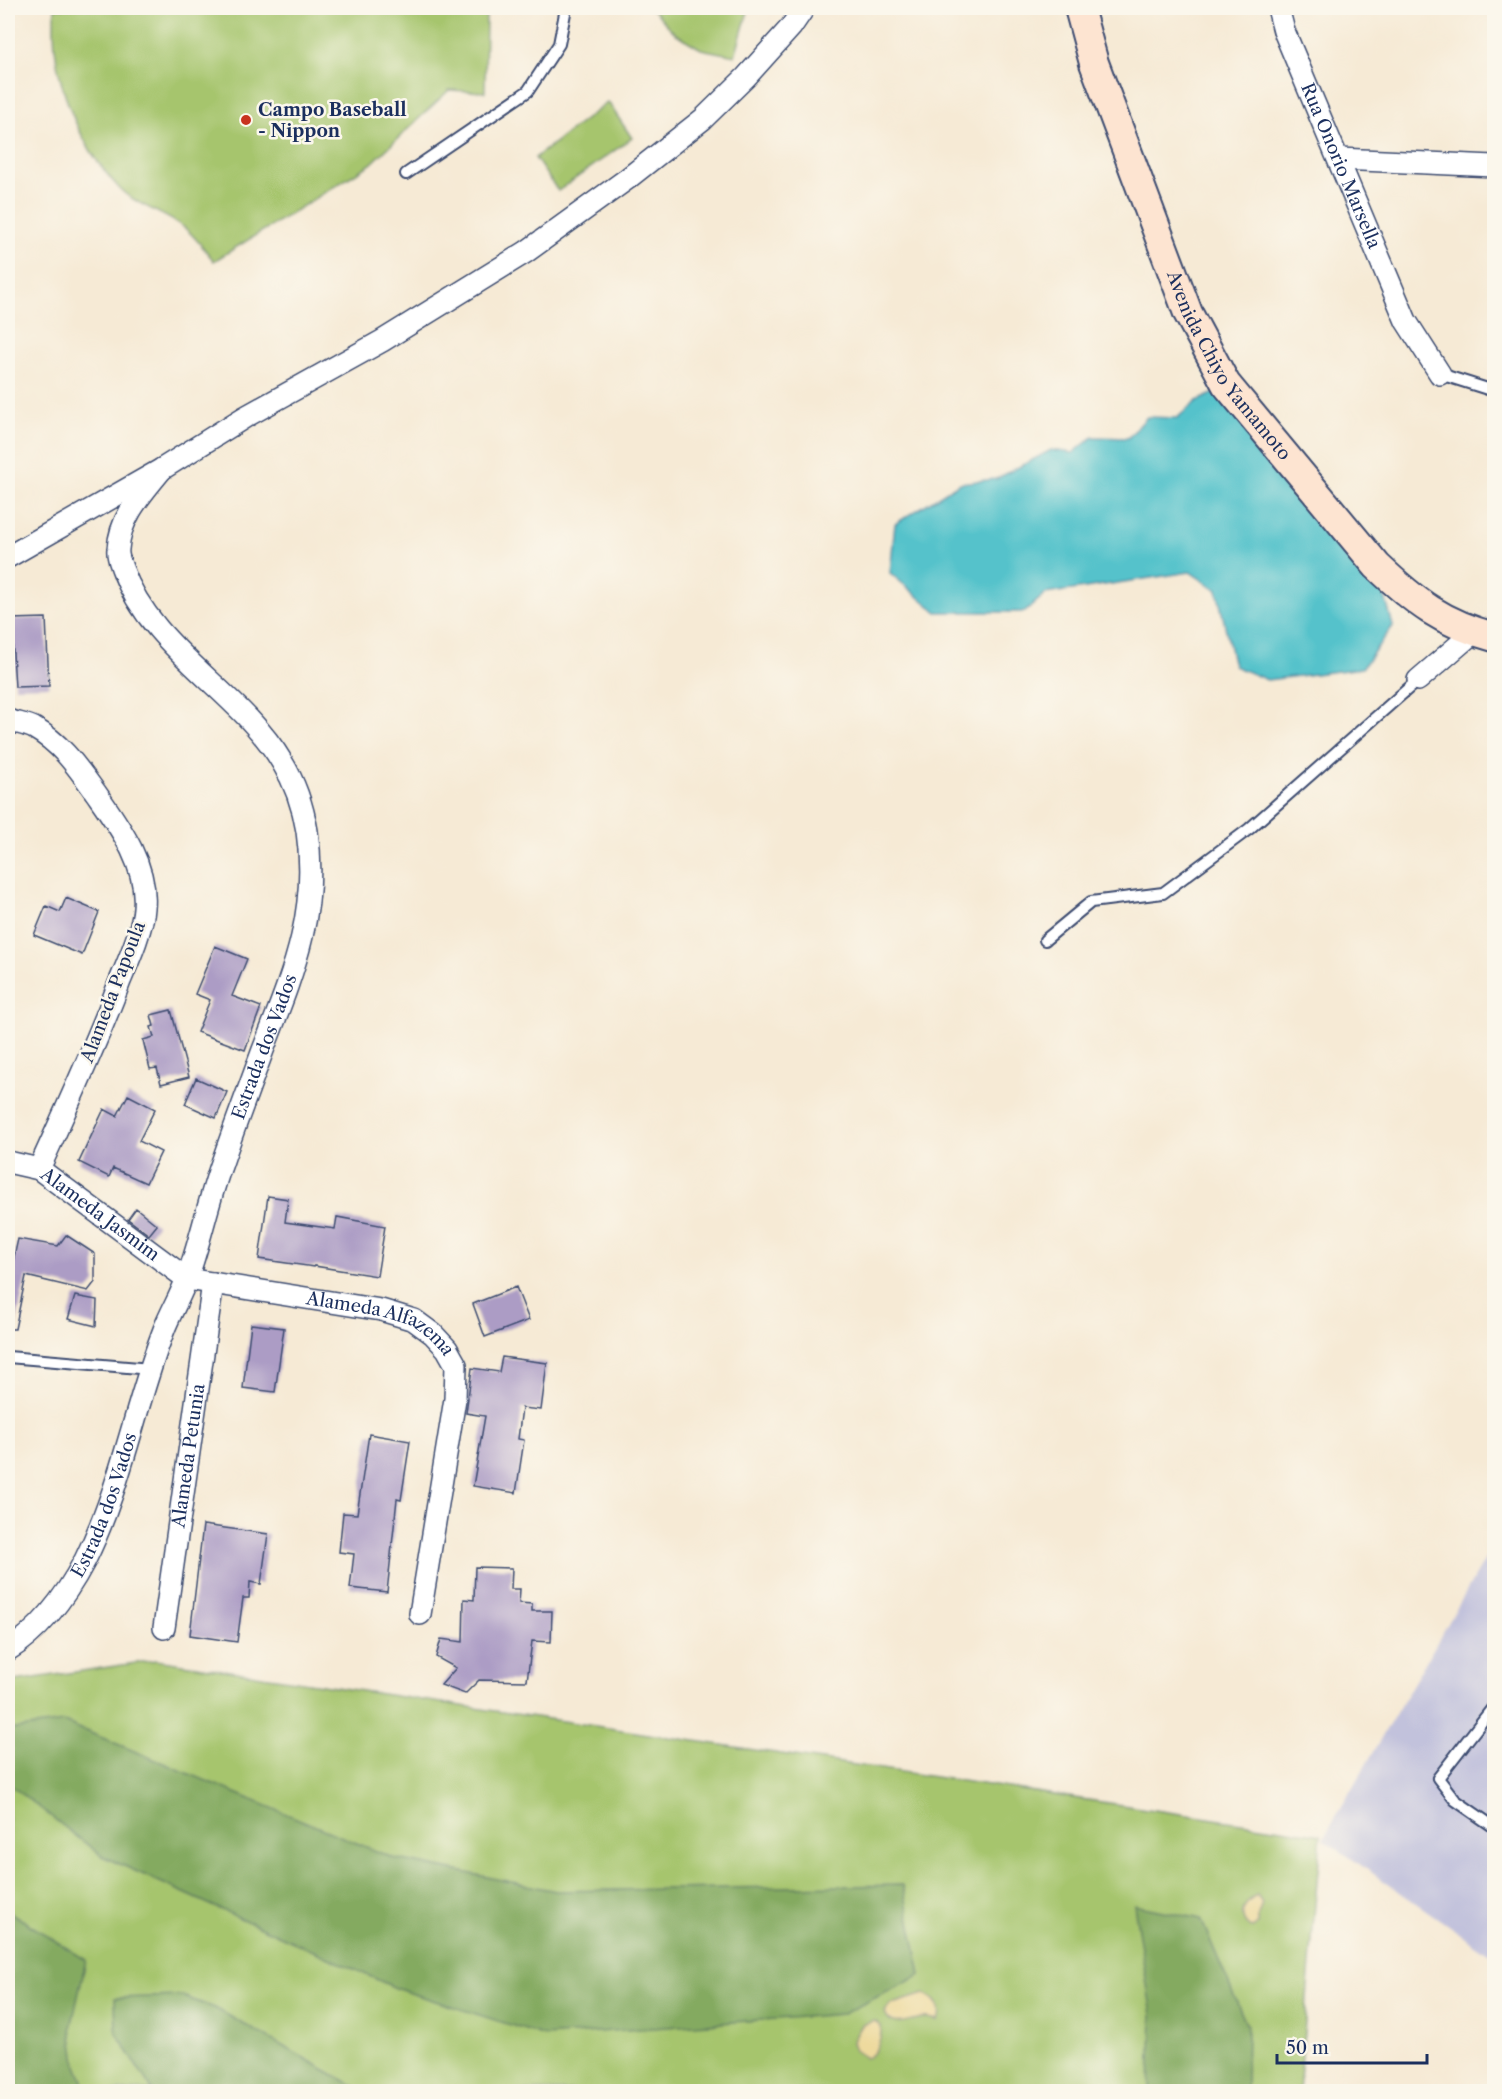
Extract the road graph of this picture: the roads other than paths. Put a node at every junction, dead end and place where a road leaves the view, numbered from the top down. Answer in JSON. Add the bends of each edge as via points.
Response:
{"nodes":[{"id":1,"x":566,"y":8,"type":"edge"},
{"id":2,"x":804,"y":8,"type":"edge"},
{"id":3,"x":1079,"y":8,"type":"edge"},
{"id":4,"x":1278,"y":8,"type":"edge"},
{"id":5,"x":1339,"y":159,"type":"junction"},
{"id":6,"x":1494,"y":166,"type":"edge"},
{"id":7,"x":406,"y":174,"type":"dead end"},
{"id":8,"x":1440,"y":374,"type":"joint"},
{"id":9,"x":1494,"y":391,"type":"edge"},
{"id":10,"x":162,"y":469,"type":"junction"},
{"id":11,"x":8,"y":557,"type":"edge"},
{"id":12,"x":1484,"y":634,"type":"edge"},
{"id":13,"x":1418,"y":680,"type":"joint"},
{"id":14,"x":8,"y":720,"type":"edge"},
{"id":15,"x":1045,"y":940,"type":"dead end"},
{"id":16,"x":8,"y":1162,"type":"edge"},
{"id":17,"x":39,"y":1169,"type":"junction"},
{"id":18,"x":187,"y":1279,"type":"junction"},
{"id":19,"x":213,"y":1283,"type":"junction"},
{"id":20,"x":8,"y":1357,"type":"edge"},
{"id":21,"x":151,"y":1369,"type":"junction"},
{"id":22,"x":420,"y":1614,"type":"dead end"},
{"id":23,"x":164,"y":1628,"type":"dead end"},
{"id":24,"x":8,"y":1650,"type":"edge"},
{"id":25,"x":1494,"y":1706,"type":"edge"},
{"id":26,"x":1494,"y":1827,"type":"edge"}],
"edges":[{"from":1,"to":7,"type":"lane","via":[[559,44],[528,91]]},
{"from":2,"to":10,"type":"street","via":[[746,77],[704,119],[526,252]]},
{"from":3,"to":12,"type":"street","name":"Avenida Chiyo Yamamoto","via":[[1094,63],[1188,313],[1226,384],[1377,566],[1434,614]]},
{"from":4,"to":5,"type":"street","name":"Rua Onorio Marsella","via":[[1284,31]]},
{"from":5,"to":6,"type":"street"},
{"from":5,"to":8,"type":"street","name":"Rua Onorio Marsella","via":[[1406,321]]},
{"from":8,"to":9,"type":"lane"},
{"from":10,"to":11,"type":"street"},
{"from":10,"to":18,"type":"street","name":"Estrada dos Vados","via":[[133,506],[122,528],[117,553],[127,581],[142,608],[170,642],[255,727],[282,762],[298,794],[310,863],[305,931],[294,971],[214,1182]]},
{"from":12,"to":13,"type":"street"},
{"from":13,"to":15,"type":"lane","via":[[1250,829],[1163,893],[1091,902]]},
{"from":14,"to":17,"type":"street","name":"Alameda Papoula","via":[[32,727],[63,749],[93,789],[133,852],[142,882],[144,908],[97,1041]]},
{"from":16,"to":17,"type":"street","name":"Alameda Jasmim"},
{"from":17,"to":18,"type":"street","name":"Alameda Jasmim"},
{"from":18,"to":19,"type":"street","name":"Alameda Alfazema"},
{"from":18,"to":21,"type":"street","name":"Estrada dos Vados"},
{"from":19,"to":22,"type":"street","name":"Alameda Alfazema","via":[[381,1310],[414,1320],[447,1349],[456,1365],[455,1399]]},
{"from":19,"to":23,"type":"street","name":"Alameda Petunia"},
{"from":20,"to":21,"type":"lane"},
{"from":21,"to":24,"type":"street","name":"Estrada dos Vados","via":[[111,1500],[85,1559],[45,1618]]},
{"from":25,"to":26,"type":"lane","via":[[1438,1778],[1455,1800]]}]}
